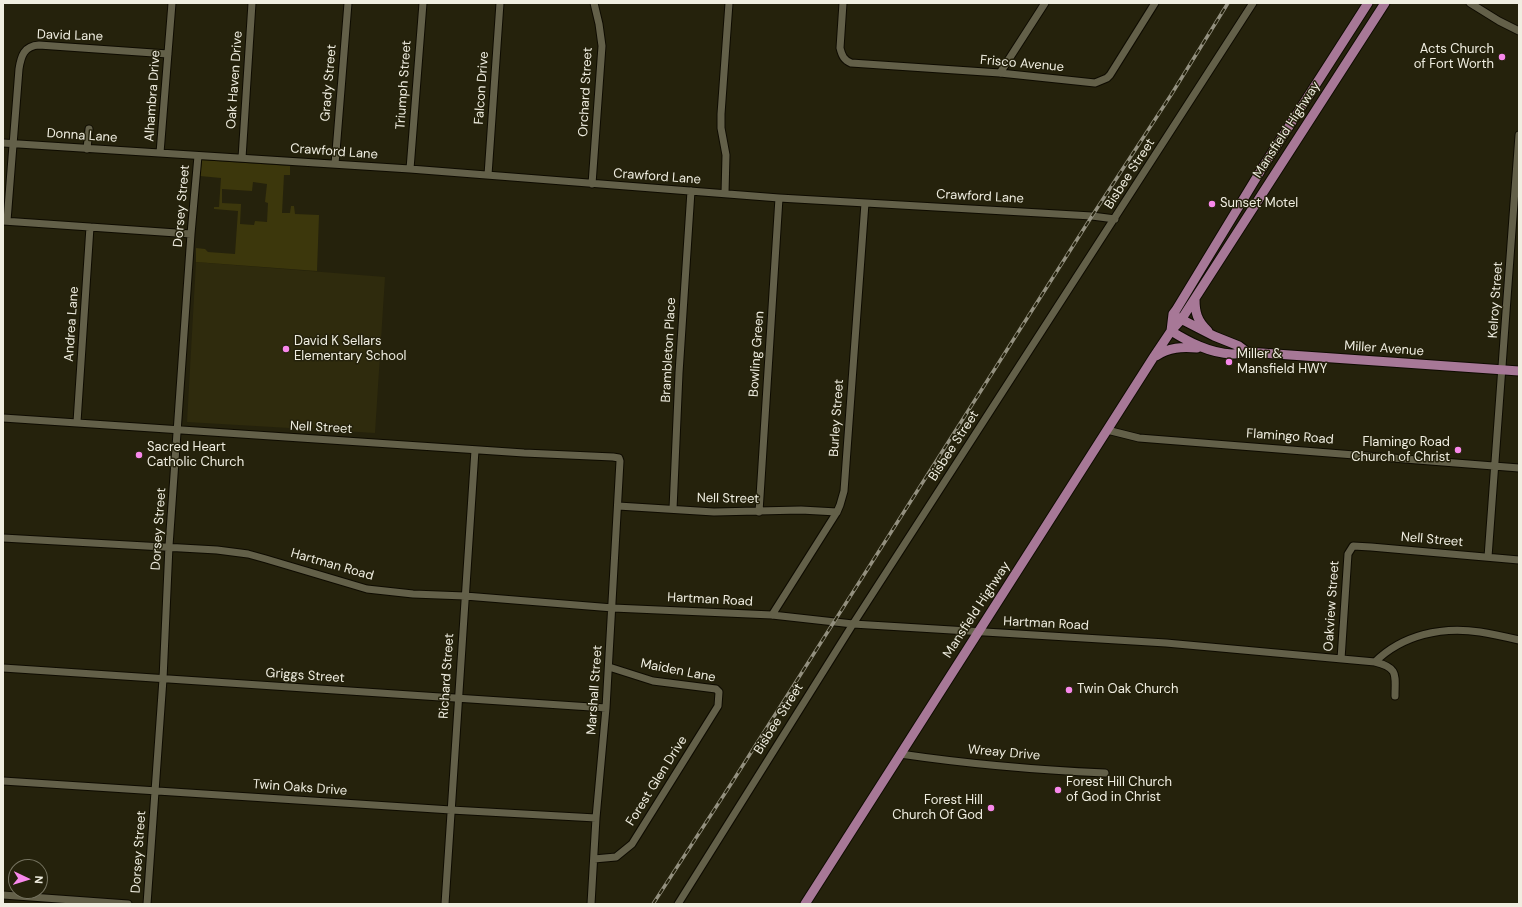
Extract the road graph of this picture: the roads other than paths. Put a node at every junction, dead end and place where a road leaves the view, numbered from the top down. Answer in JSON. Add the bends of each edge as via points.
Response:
{"nodes":[{"id":1,"x":172,"y":3,"type":"edge"},
{"id":2,"x":252,"y":3,"type":"edge"},
{"id":3,"x":348,"y":3,"type":"edge"},
{"id":4,"x":423,"y":3,"type":"edge"},
{"id":5,"x":500,"y":3,"type":"edge"},
{"id":6,"x":594,"y":3,"type":"edge"},
{"id":7,"x":729,"y":3,"type":"edge"},
{"id":8,"x":843,"y":3,"type":"edge"},
{"id":9,"x":1045,"y":3,"type":"edge"},
{"id":10,"x":1155,"y":3,"type":"edge"},
{"id":11,"x":1253,"y":3,"type":"edge"},
{"id":12,"x":1368,"y":3,"type":"edge"},
{"id":13,"x":1385,"y":3,"type":"edge"},
{"id":14,"x":1470,"y":3,"type":"edge"},
{"id":15,"x":1519,"y":31,"type":"edge"},
{"id":16,"x":168,"y":54,"type":"junction"},
{"id":17,"x":1000,"y":73,"type":"junction"},
{"id":18,"x":89,"y":129,"type":"dead end"},
{"id":19,"x":1519,"y":135,"type":"edge"},
{"id":20,"x":3,"y":143,"type":"edge"},
{"id":21,"x":12,"y":144,"type":"junction"},
{"id":22,"x":88,"y":149,"type":"junction"},
{"id":23,"x":160,"y":153,"type":"junction"},
{"id":24,"x":198,"y":156,"type":"junction"},
{"id":25,"x":242,"y":158,"type":"junction"},
{"id":26,"x":335,"y":164,"type":"junction"},
{"id":27,"x":410,"y":169,"type":"junction"},
{"id":28,"x":1261,"y":170,"type":"junction"},
{"id":29,"x":488,"y":175,"type":"junction"},
{"id":30,"x":1272,"y":177,"type":"junction"},
{"id":31,"x":592,"y":184,"type":"junction"},
{"id":32,"x":692,"y":192,"type":"junction"},
{"id":33,"x":725,"y":193,"type":"junction"},
{"id":34,"x":779,"y":198,"type":"junction"},
{"id":35,"x":865,"y":203,"type":"junction"},
{"id":36,"x":1115,"y":219,"type":"junction"},
{"id":37,"x":5,"y":221,"type":"edge"},
{"id":38,"x":90,"y":227,"type":"junction"},
{"id":39,"x":191,"y":234,"type":"junction"},
{"id":40,"x":1195,"y":299,"type":"junction"},
{"id":41,"x":1173,"y":314,"type":"junction"},
{"id":42,"x":1182,"y":320,"type":"junction"},
{"id":43,"x":1171,"y":330,"type":"junction"},
{"id":44,"x":1214,"y":336,"type":"junction"},
{"id":45,"x":1204,"y":348,"type":"junction"},
{"id":46,"x":1247,"y":352,"type":"junction"},
{"id":47,"x":1153,"y":358,"type":"junction"},
{"id":48,"x":1503,"y":369,"type":"junction"},
{"id":49,"x":1519,"y":370,"type":"edge"},
{"id":50,"x":3,"y":418,"type":"edge"},
{"id":51,"x":77,"y":422,"type":"junction"},
{"id":52,"x":1107,"y":430,"type":"junction"},
{"id":53,"x":178,"y":431,"type":"junction"},
{"id":54,"x":475,"y":450,"type":"junction"},
{"id":55,"x":1496,"y":466,"type":"junction"},
{"id":56,"x":1519,"y":468,"type":"edge"},
{"id":57,"x":620,"y":477,"type":"joint"},
{"id":58,"x":618,"y":506,"type":"junction"},
{"id":59,"x":673,"y":509,"type":"junction"},
{"id":60,"x":759,"y":512,"type":"junction"},
{"id":61,"x":837,"y":512,"type":"junction"},
{"id":62,"x":3,"y":538,"type":"edge"},
{"id":63,"x":169,"y":546,"type":"junction"},
{"id":64,"x":1348,"y":554,"type":"joint"},
{"id":65,"x":1488,"y":557,"type":"junction"},
{"id":66,"x":1519,"y":560,"type":"edge"},
{"id":67,"x":465,"y":596,"type":"junction"},
{"id":68,"x":613,"y":608,"type":"junction"},
{"id":69,"x":772,"y":615,"type":"junction"},
{"id":70,"x":853,"y":624,"type":"junction"},
{"id":71,"x":979,"y":632,"type":"junction"},
{"id":72,"x":1519,"y":640,"type":"edge"},
{"id":73,"x":1341,"y":659,"type":"junction"},
{"id":74,"x":1375,"y":662,"type":"junction"},
{"id":75,"x":3,"y":668,"type":"edge"},
{"id":76,"x":609,"y":668,"type":"junction"},
{"id":77,"x":163,"y":679,"type":"junction"},
{"id":78,"x":720,"y":692,"type":"joint"},
{"id":79,"x":1395,"y":696,"type":"dead end"},
{"id":80,"x":458,"y":697,"type":"junction"},
{"id":81,"x":606,"y":708,"type":"junction"},
{"id":82,"x":900,"y":754,"type":"junction"},
{"id":83,"x":1105,"y":774,"type":"dead end"},
{"id":84,"x":3,"y":781,"type":"edge"},
{"id":85,"x":155,"y":791,"type":"junction"},
{"id":86,"x":451,"y":810,"type":"junction"},
{"id":87,"x":596,"y":818,"type":"junction"},
{"id":88,"x":594,"y":859,"type":"junction"},
{"id":89,"x":48,"y":898,"type":"edge"},
{"id":90,"x":102,"y":903,"type":"edge"},
{"id":91,"x":128,"y":904,"type":"edge"},
{"id":92,"x":147,"y":904,"type":"edge"},
{"id":93,"x":445,"y":904,"type":"edge"},
{"id":94,"x":592,"y":904,"type":"edge"},
{"id":95,"x":678,"y":904,"type":"edge"},
{"id":96,"x":805,"y":904,"type":"edge"}],
"edges":[{"from":1,"to":16,"type":"street","name":"Alhambra Drive"},
{"from":2,"to":25,"type":"street","name":"Oak Haven Drive"},
{"from":3,"to":26,"type":"street","name":"Grady Street"},
{"from":4,"to":27,"type":"street","name":"Triumph Street"},
{"from":5,"to":29,"type":"street","name":"Falcon Drive"},
{"from":6,"to":31,"type":"street","name":"Orchard Street","via":[[602,46]]},
{"from":7,"to":33,"type":"street","via":[[721,114],[726,155]]},
{"from":8,"to":17,"type":"street","name":"Frisco Avenue","via":[[840,48],[846,61]]},
{"from":9,"to":17,"type":"street"},
{"from":10,"to":17,"type":"street","name":"Frisco Avenue","via":[[1107,78],[1095,83]]},
{"from":11,"to":36,"type":"street","name":"Bisbee Street"},
{"from":12,"to":28,"type":"main road","name":"Mansfield Highway"},
{"from":13,"to":30,"type":"main road","name":"Mansfield Highway"},
{"from":14,"to":15,"type":"street"},
{"from":16,"to":21,"type":"street","name":"David Lane","via":[[30,46],[20,60]]},
{"from":16,"to":23,"type":"street","name":"Alhambra Drive"},
{"from":18,"to":22,"type":"street"},
{"from":19,"to":48,"type":"street","name":"Kelroy Street"},
{"from":20,"to":21,"type":"street","name":"Donna Lane"},
{"from":21,"to":22,"type":"street","name":"Donna Lane"},
{"from":21,"to":37,"type":"street","name":"David Lane"},
{"from":22,"to":23,"type":"street","name":"Donna Lane"},
{"from":23,"to":24,"type":"street","name":"Alhambra Drive"},
{"from":24,"to":25,"type":"street","name":"Crawford Lane"},
{"from":24,"to":39,"type":"street","name":"Dorsey Street"},
{"from":25,"to":26,"type":"street","name":"Crawford Lane"},
{"from":26,"to":27,"type":"street","name":"Crawford Lane"},
{"from":27,"to":29,"type":"street","name":"Crawford Lane"},
{"from":28,"to":30,"type":"main road"},
{"from":28,"to":41,"type":"main road","name":"Mansfield Highway"},
{"from":29,"to":31,"type":"street","name":"Crawford Lane"},
{"from":30,"to":40,"type":"main road","name":"Mansfield Highway"},
{"from":31,"to":32,"type":"street","name":"Crawford Lane"},
{"from":32,"to":33,"type":"street","name":"Crawford Lane"},
{"from":32,"to":59,"type":"street","name":"Brambleton Place","via":[[679,373]]},
{"from":33,"to":34,"type":"street","name":"Crawford Lane"},
{"from":34,"to":35,"type":"street","name":"Crawford Lane"},
{"from":34,"to":60,"type":"street","name":"Bowling Green"},
{"from":35,"to":36,"type":"street","name":"Crawford Lane"},
{"from":35,"to":61,"type":"street","name":"Burley Street","via":[[844,491]]},
{"from":36,"to":70,"type":"street","name":"Bisbee Street"},
{"from":37,"to":38,"type":"street"},
{"from":38,"to":39,"type":"street"},
{"from":38,"to":51,"type":"street","name":"Andrea Lane"},
{"from":39,"to":53,"type":"street","name":"Dorsey Street"},
{"from":40,"to":42,"type":"main road","name":"Mansfield Highway"},
{"from":40,"to":44,"type":"main road","via":[[1196,317]]},
{"from":41,"to":42,"type":"main road","name":"Miller Avenue"},
{"from":41,"to":43,"type":"main road","name":"Mansfield Highway"},
{"from":42,"to":43,"type":"main road","name":"Mansfield Highway"},
{"from":42,"to":44,"type":"main road","name":"Miller Avenue"},
{"from":43,"to":45,"type":"main road","name":"Miller Avenue"},
{"from":43,"to":47,"type":"main road","name":"Mansfield Highway"},
{"from":44,"to":46,"type":"main road","name":"Miller Avenue"},
{"from":45,"to":46,"type":"main road","name":"Miller Avenue","via":[[1232,354]]},
{"from":45,"to":47,"type":"main road","via":[[1176,347],[1165,350]]},
{"from":46,"to":48,"type":"main road","name":"Miller Avenue"},
{"from":47,"to":52,"type":"main road","name":"Mansfield Highway"},
{"from":48,"to":49,"type":"main road","name":"Miller Avenue"},
{"from":48,"to":55,"type":"street","name":"Kelroy Street"},
{"from":50,"to":51,"type":"street","name":"Nell Street"},
{"from":51,"to":53,"type":"street","name":"Nell Street"},
{"from":52,"to":55,"type":"street","name":"Flamingo Road","via":[[1138,438]]},
{"from":52,"to":71,"type":"main road","name":"Mansfield Highway"},
{"from":53,"to":54,"type":"street","name":"Nell Street"},
{"from":53,"to":63,"type":"street","name":"Dorsey Street"},
{"from":54,"to":57,"type":"street","name":"Nell Street","via":[[619,458]]},
{"from":54,"to":67,"type":"street","name":"Richard Street"},
{"from":55,"to":56,"type":"street","name":"Flamingo Road"},
{"from":55,"to":65,"type":"street","name":"Kelroy Street"},
{"from":57,"to":58,"type":"street","name":"Marshall Street"},
{"from":58,"to":59,"type":"street","name":"Nell Street"},
{"from":58,"to":68,"type":"street","name":"Marshall Street"},
{"from":59,"to":60,"type":"street","name":"Nell Street"},
{"from":60,"to":61,"type":"street","name":"Nell Street"},
{"from":61,"to":69,"type":"street","name":"Burley Street"},
{"from":62,"to":63,"type":"street","name":"Hartman Road"},
{"from":63,"to":67,"type":"street","name":"Hartman Road","via":[[248,554],[367,589]]},
{"from":63,"to":77,"type":"street","name":"Dorsey Street"},
{"from":64,"to":65,"type":"street","name":"Nell Street","via":[[1352,546],[1360,546]]},
{"from":64,"to":73,"type":"street","name":"Oakview Street"},
{"from":65,"to":66,"type":"street","name":"Nell Street"},
{"from":67,"to":68,"type":"street","name":"Hartman Road"},
{"from":67,"to":80,"type":"street","name":"Richard Street"},
{"from":68,"to":69,"type":"street","name":"Hartman Road"},
{"from":68,"to":76,"type":"street","name":"Marshall Street"},
{"from":69,"to":70,"type":"street","name":"Hartman Road"},
{"from":70,"to":71,"type":"street","name":"Hartman Road"},
{"from":70,"to":95,"type":"street","name":"Bisbee Street"},
{"from":71,"to":73,"type":"street","name":"Hartman Road","via":[[1160,643]]},
{"from":71,"to":82,"type":"main road","name":"Mansfield Highway"},
{"from":72,"to":74,"type":"street","via":[[1480,632],[1434,632],[1407,640],[1383,654]]},
{"from":73,"to":74,"type":"street","name":"Hartman Road"},
{"from":74,"to":79,"type":"street","name":"Hartman Road","via":[[1387,665],[1393,671]]},
{"from":75,"to":77,"type":"street","name":"Griggs Street"},
{"from":76,"to":78,"type":"street","name":"Maiden Lane","via":[[653,681],[716,689]]},
{"from":76,"to":81,"type":"street","name":"Marshall Street"},
{"from":77,"to":80,"type":"street","name":"Griggs Street"},
{"from":77,"to":85,"type":"street","name":"Dorsey Street"},
{"from":78,"to":88,"type":"street","name":"Forest Glen Drive","via":[[718,706],[632,844],[616,857]]},
{"from":80,"to":81,"type":"street","name":"Griggs Street"},
{"from":80,"to":86,"type":"street","name":"Richard Street"},
{"from":81,"to":87,"type":"street","name":"Marshall Street"},
{"from":82,"to":83,"type":"street","name":"Wreay Drive"},
{"from":82,"to":96,"type":"main road","name":"Mansfield Highway"},
{"from":84,"to":85,"type":"street","name":"Twin Oaks Drive"},
{"from":85,"to":86,"type":"street","name":"Twin Oaks Drive"},
{"from":85,"to":92,"type":"street","name":"Dorsey Street"},
{"from":86,"to":87,"type":"street","name":"Twin Oaks Drive"},
{"from":86,"to":93,"type":"street","name":"Richard Street"},
{"from":87,"to":88,"type":"street","name":"Marshall Street"},
{"from":88,"to":94,"type":"street","name":"Marshall Street"},
{"from":89,"to":90,"type":"street"},
{"from":90,"to":91,"type":"street"}]}
